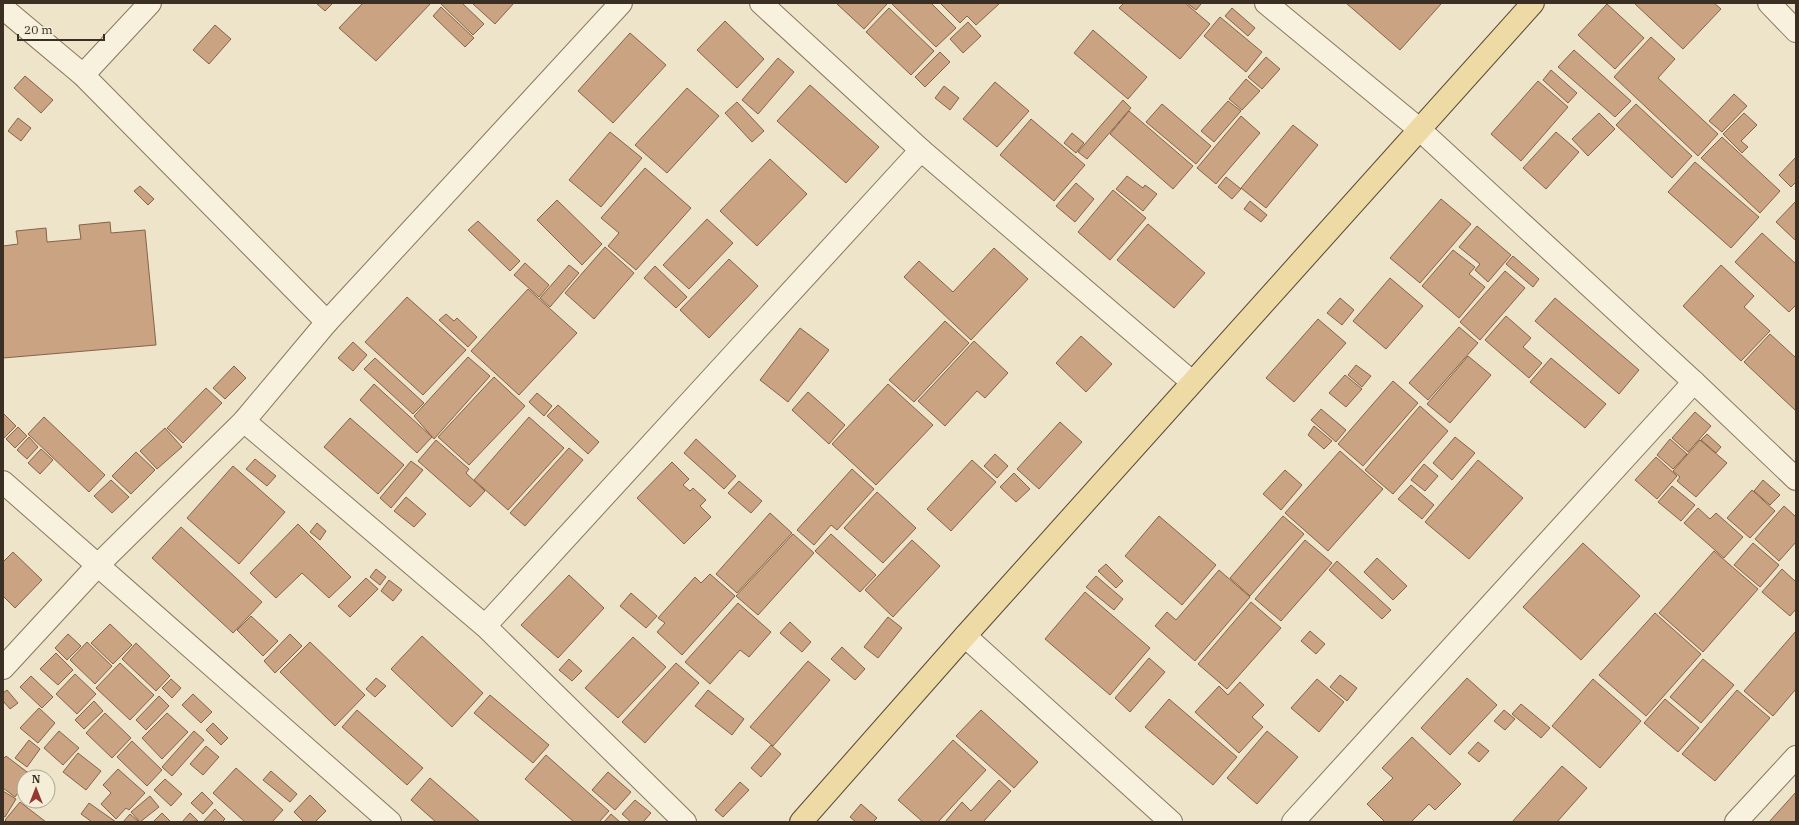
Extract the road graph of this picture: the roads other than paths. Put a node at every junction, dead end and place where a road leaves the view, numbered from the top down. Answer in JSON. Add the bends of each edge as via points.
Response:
{"nodes":[{"id":1,"x":150,"y":3,"type":"edge"},
{"id":2,"x":620,"y":3,"type":"edge"},
{"id":3,"x":761,"y":3,"type":"edge"},
{"id":4,"x":1266,"y":3,"type":"edge"},
{"id":5,"x":1533,"y":3,"type":"edge"},
{"id":6,"x":1769,"y":3,"type":"edge"},
{"id":7,"x":3,"y":8,"type":"edge"},
{"id":8,"x":1796,"y":30,"type":"edge"},
{"id":9,"x":83,"y":75,"type":"junction"},
{"id":10,"x":1419,"y":129,"type":"junction"},
{"id":11,"x":921,"y":150,"type":"junction"},
{"id":12,"x":327,"y":322,"type":"junction"},
{"id":13,"x":1192,"y":382,"type":"junction"},
{"id":14,"x":1694,"y":382,"type":"junction"},
{"id":15,"x":244,"y":421,"type":"junction"},
{"id":16,"x":1796,"y":478,"type":"edge"},
{"id":17,"x":3,"y":482,"type":"edge"},
{"id":18,"x":98,"y":565,"type":"junction"},
{"id":19,"x":485,"y":626,"type":"junction"},
{"id":20,"x":965,"y":636,"type":"junction"},
{"id":21,"x":3,"y":668,"type":"edge"},
{"id":22,"x":1796,"y":757,"type":"edge"},
{"id":23,"x":390,"y":822,"type":"edge"},
{"id":24,"x":685,"y":822,"type":"edge"},
{"id":25,"x":801,"y":822,"type":"edge"},
{"id":26,"x":1171,"y":822,"type":"edge"},
{"id":27,"x":1293,"y":822,"type":"edge"},
{"id":28,"x":1736,"y":822,"type":"edge"}],
"edges":[{"from":1,"to":9,"type":"street"},
{"from":2,"to":12,"type":"street"},
{"from":3,"to":11,"type":"street"},
{"from":4,"to":10,"type":"street"},
{"from":5,"to":10,"type":"main road"},
{"from":6,"to":8,"type":"street"},
{"from":7,"to":9,"type":"street"},
{"from":9,"to":12,"type":"street"},
{"from":10,"to":13,"type":"main road"},
{"from":10,"to":14,"type":"street"},
{"from":11,"to":13,"type":"street"},
{"from":11,"to":19,"type":"street"},
{"from":12,"to":15,"type":"street"},
{"from":13,"to":20,"type":"main road"},
{"from":14,"to":16,"type":"street"},
{"from":14,"to":27,"type":"street"},
{"from":15,"to":18,"type":"street"},
{"from":15,"to":19,"type":"street"},
{"from":17,"to":18,"type":"street"},
{"from":18,"to":21,"type":"street"},
{"from":18,"to":23,"type":"street"},
{"from":19,"to":24,"type":"street"},
{"from":20,"to":25,"type":"main road"},
{"from":20,"to":26,"type":"street"},
{"from":22,"to":28,"type":"street"}]}
